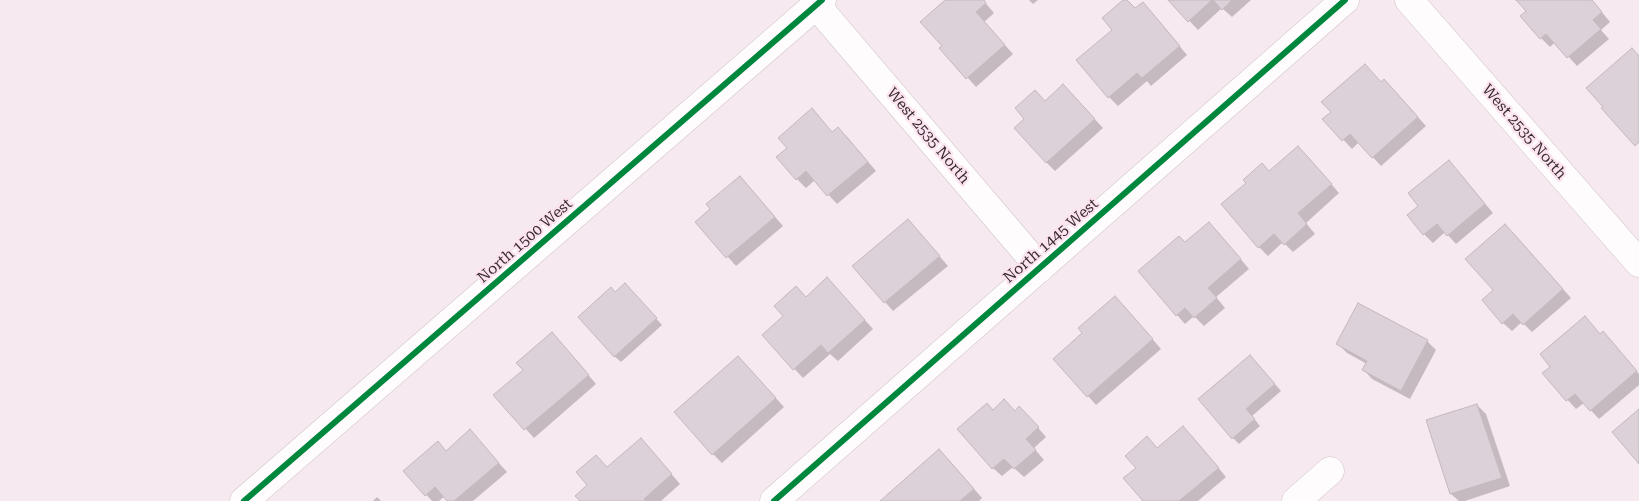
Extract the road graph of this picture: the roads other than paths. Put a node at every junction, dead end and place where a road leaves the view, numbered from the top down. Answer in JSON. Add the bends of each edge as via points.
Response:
{"nodes":[{"id":1,"x":1345,"y":0,"type":"edge"},
{"id":2,"x":1409,"y":0,"type":"edge"},
{"id":3,"x":819,"y":2,"type":"edge"},
{"id":4,"x":1639,"y":263,"type":"edge"},
{"id":5,"x":1040,"y":268,"type":"junction"},
{"id":6,"x":1330,"y":471,"type":"dead end"},
{"id":7,"x":244,"y":501,"type":"edge"},
{"id":8,"x":774,"y":501,"type":"edge"},
{"id":9,"x":1296,"y":501,"type":"edge"}],
"edges":[{"from":1,"to":5,"type":"street","name":"North 1445 West"},
{"from":2,"to":4,"type":"street","name":"West 2535 North"},
{"from":3,"to":5,"type":"street","name":"West 2535 North"},
{"from":3,"to":7,"type":"street","name":"North 1500 West"},
{"from":5,"to":8,"type":"street","name":"North 1445 West"},
{"from":6,"to":9,"type":"street"}]}
